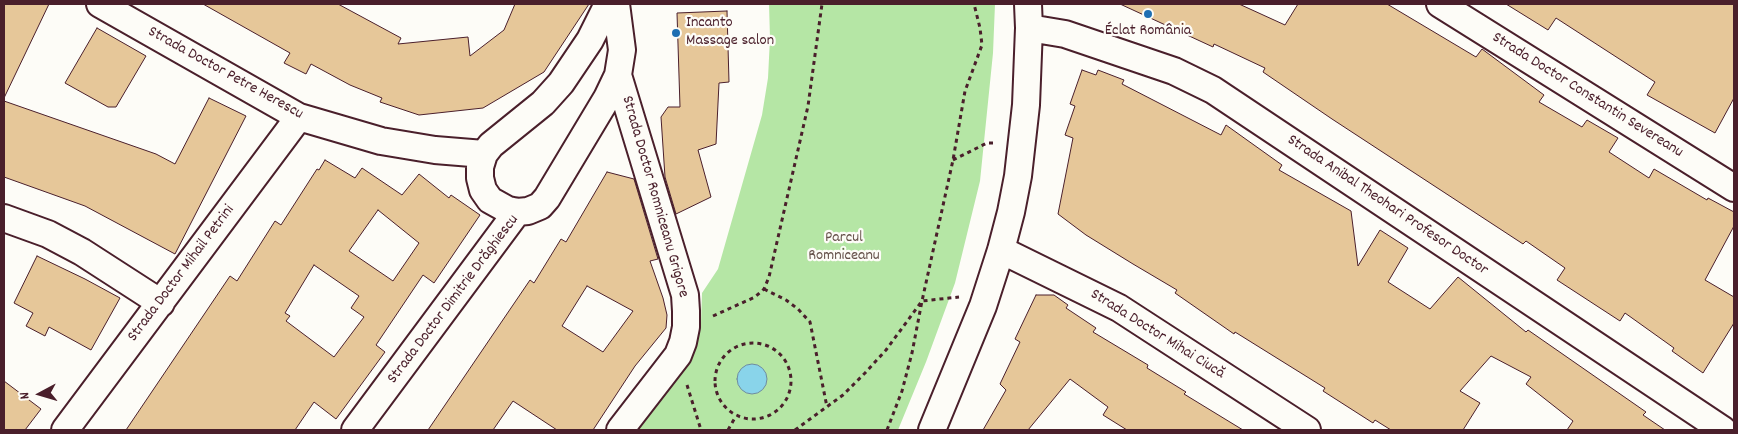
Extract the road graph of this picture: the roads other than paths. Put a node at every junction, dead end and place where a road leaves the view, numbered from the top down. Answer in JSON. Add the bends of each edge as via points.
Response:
{"nodes":[{"id":1,"x":100,"y":4,"type":"edge"},
{"id":2,"x":608,"y":4,"type":"edge"},
{"id":3,"x":616,"y":4,"type":"edge"},
{"id":4,"x":1440,"y":4,"type":"edge"},
{"id":5,"x":1028,"y":16,"type":"edge"},
{"id":6,"x":618,"y":75,"type":"junction"},
{"id":7,"x":299,"y":117,"type":"junction"},
{"id":8,"x":484,"y":154,"type":"junction"},
{"id":9,"x":1734,"y":188,"type":"edge"},
{"id":10,"x":517,"y":212,"type":"junction"},
{"id":11,"x":4,"y":218,"type":"edge"},
{"id":12,"x":1001,"y":250,"type":"junction"},
{"id":13,"x":161,"y":303,"type":"junction"},
{"id":14,"x":65,"y":430,"type":"edge"},
{"id":15,"x":355,"y":430,"type":"edge"},
{"id":16,"x":620,"y":430,"type":"edge"},
{"id":17,"x":932,"y":430,"type":"edge"},
{"id":18,"x":1307,"y":430,"type":"edge"},
{"id":19,"x":1723,"y":430,"type":"edge"}],
"edges":[{"from":1,"to":7,"type":"street","name":"Strada Doctor Petre Herescu"},
{"from":2,"to":8,"type":"street","via":[[590,40],[561,83],[543,103]]},
{"from":3,"to":6,"type":"street","name":"Strada Doctor Romniceanu Grigore","via":[[622,50]]},
{"from":4,"to":9,"type":"street","name":"Strada Doctor Constantin Severeanu"},
{"from":5,"to":12,"type":"street","via":[[1022,145]]},
{"from":5,"to":19,"type":"street","name":"Strada Anibal Theohari Profesor Doctor","via":[[1065,34],[1174,72],[1213,90]]},
{"from":6,"to":10,"type":"street","name":"Strada Doctor Dimitrie Drăghiescu","via":[[547,198],[540,206]]},
{"from":6,"to":16,"type":"street","name":"Strada Doctor Romniceanu Grigore","via":[[685,295],[686,327],[678,355]]},
{"from":7,"to":8,"type":"street","name":"Strada Doctor Petre Herescu","via":[[381,141]]},
{"from":7,"to":13,"type":"street","name":"Strada Doctor Mihail Petrini"},
{"from":8,"to":10,"type":"street","via":[[480,167],[483,190],[497,205]]},
{"from":10,"to":15,"type":"street","name":"Strada Doctor Dimitrie Drăghiescu"},
{"from":11,"to":13,"type":"street","via":[[48,234],[82,252]]},
{"from":12,"to":17,"type":"street","via":[[983,306]]},
{"from":12,"to":18,"type":"street","name":"Strada Doctor Mihai Ciucă","via":[[1118,308]]},
{"from":13,"to":14,"type":"street","name":"Strada Doctor Mihail Petrini"}]}
